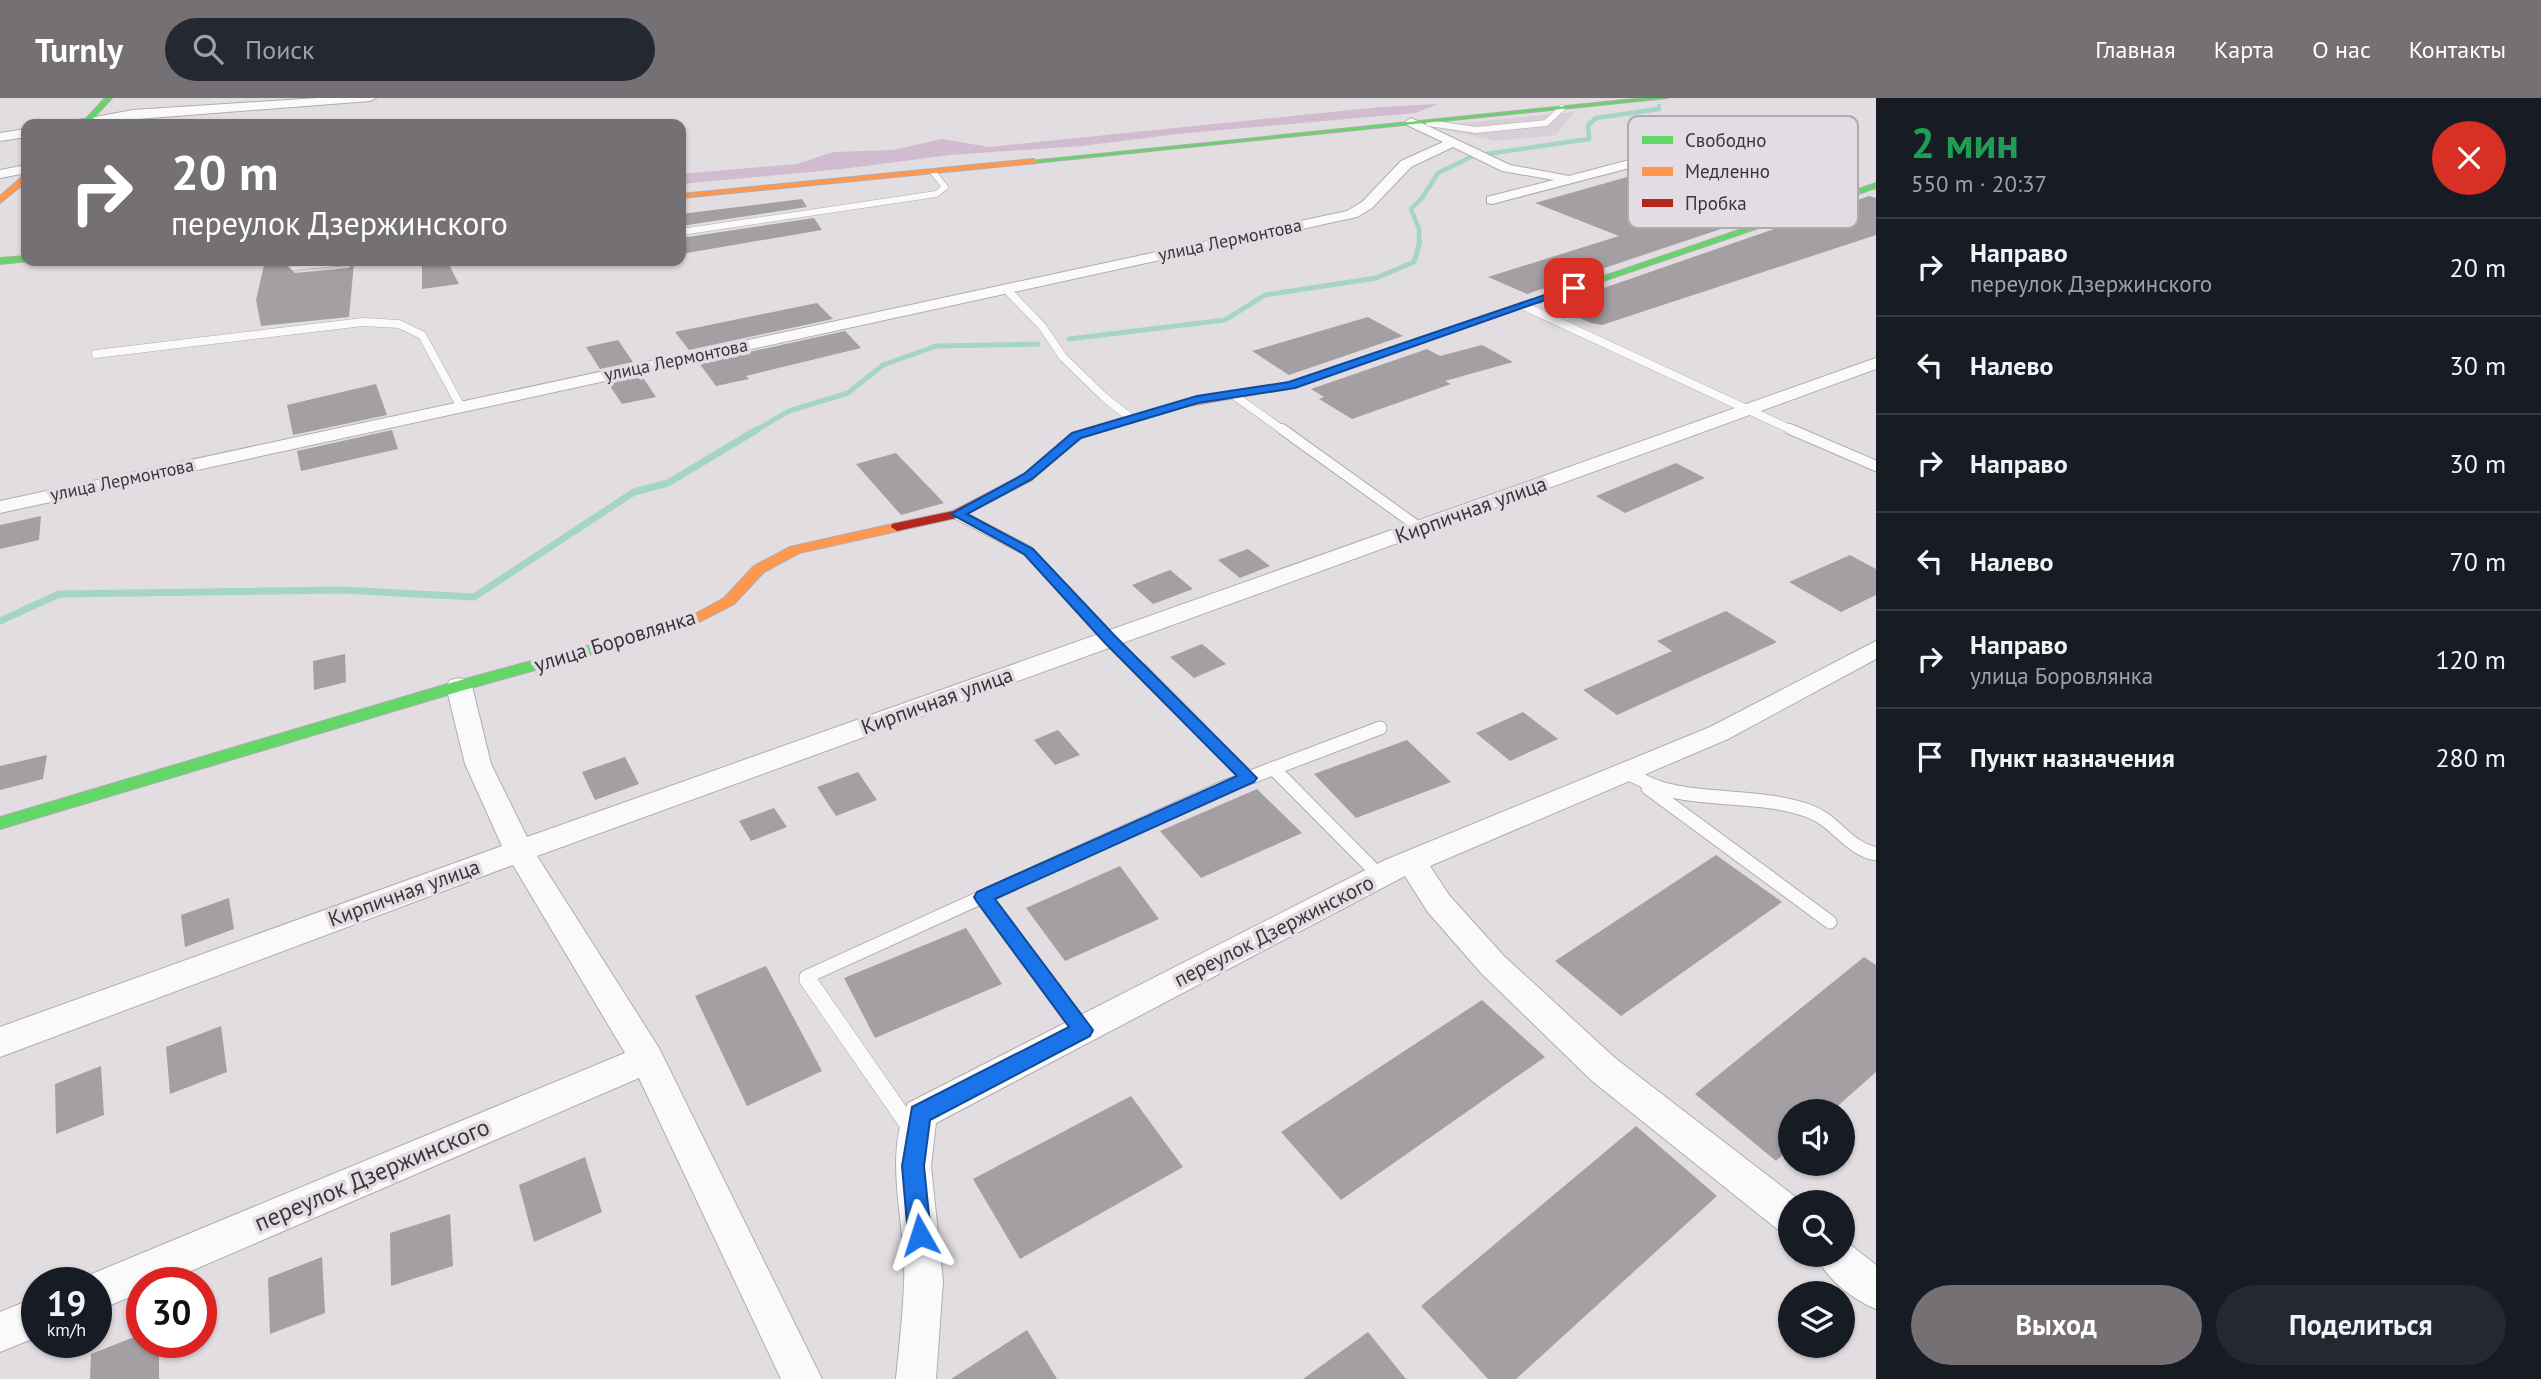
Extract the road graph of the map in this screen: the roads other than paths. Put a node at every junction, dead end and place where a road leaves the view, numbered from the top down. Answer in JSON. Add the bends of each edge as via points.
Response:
{"nodes":[{"id":1,"x":108,"y":98,"type":"edge"},
{"id":2,"x":370,"y":98,"type":"edge"},
{"id":3,"x":1665,"y":98,"type":"edge"},
{"id":4,"x":1562,"y":108,"type":"junction"},
{"id":5,"x":88,"y":119,"type":"edge"},
{"id":6,"x":108,"y":119,"type":"edge"},
{"id":7,"x":1415,"y":121,"type":"junction"},
{"id":8,"x":21,"y":134,"type":"edge"},
{"id":9,"x":0,"y":137,"type":"edge"},
{"id":10,"x":1451,"y":143,"type":"junction"},
{"id":11,"x":1628,"y":164,"type":"edge"},
{"id":12,"x":21,"y":170,"type":"edge"},
{"id":13,"x":933,"y":172,"type":"junction"},
{"id":14,"x":0,"y":174,"type":"edge"},
{"id":15,"x":1572,"y":178,"type":"junction"},
{"id":16,"x":21,"y":182,"type":"edge"},
{"id":17,"x":1876,"y":185,"type":"edge"},
{"id":18,"x":1858,"y":191,"type":"edge"},
{"id":19,"x":686,"y":196,"type":"edge"},
{"id":20,"x":0,"y":200,"type":"edge"},
{"id":21,"x":1492,"y":200,"type":"dead end"},
{"id":22,"x":1751,"y":228,"type":"edge"},
{"id":23,"x":686,"y":231,"type":"edge"},
{"id":24,"x":21,"y":259,"type":"edge"},
{"id":25,"x":0,"y":261,"type":"edge"},
{"id":26,"x":1006,"y":289,"type":"junction"},
{"id":27,"x":1524,"y":306,"type":"junction"},
{"id":28,"x":96,"y":354,"type":"dead end"},
{"id":29,"x":1876,"y":363,"type":"edge"},
{"id":30,"x":1232,"y":394,"type":"junction"},
{"id":31,"x":461,"y":407,"type":"junction"},
{"id":32,"x":1747,"y":411,"type":"junction"},
{"id":33,"x":1132,"y":419,"type":"junction"},
{"id":34,"x":1876,"y":466,"type":"edge"},
{"id":35,"x":0,"y":507,"type":"edge"},
{"id":36,"x":957,"y":514,"type":"junction"},
{"id":37,"x":1420,"y":528,"type":"junction"},
{"id":38,"x":1110,"y":639,"type":"junction"},
{"id":39,"x":1876,"y":649,"type":"edge"},
{"id":40,"x":459,"y":686,"type":"junction"},
{"id":41,"x":1380,"y":728,"type":"dead end"},
{"id":42,"x":1273,"y":768,"type":"junction"},
{"id":43,"x":1626,"y":772,"type":"junction"},
{"id":44,"x":1248,"y":778,"type":"junction"},
{"id":45,"x":0,"y":822,"type":"edge"},
{"id":46,"x":519,"y":851,"type":"junction"},
{"id":47,"x":1876,"y":854,"type":"edge"},
{"id":48,"x":1411,"y":861,"type":"junction"},
{"id":49,"x":1380,"y":876,"type":"junction"},
{"id":50,"x":983,"y":897,"type":"junction"},
{"id":51,"x":1830,"y":922,"type":"dead end"},
{"id":52,"x":1083,"y":1030,"type":"junction"},
{"id":53,"x":0,"y":1042,"type":"edge"},
{"id":54,"x":647,"y":1059,"type":"junction"},
{"id":55,"x":917,"y":1137,"type":"junction"},
{"id":56,"x":1778,"y":1206,"type":"edge"},
{"id":57,"x":1849,"y":1267,"type":"edge"},
{"id":58,"x":112,"y":1285,"type":"edge"},
{"id":59,"x":1876,"y":1290,"type":"edge"},
{"id":60,"x":21,"y":1323,"type":"edge"},
{"id":61,"x":0,"y":1332,"type":"edge"},
{"id":62,"x":803,"y":1379,"type":"edge"},
{"id":63,"x":916,"y":1379,"type":"edge"}],
"edges":[{"from":1,"to":5,"type":"street"},
{"from":2,"to":6,"type":"street"},
{"from":3,"to":4,"type":"street"},
{"from":4,"to":7,"type":"street"},
{"from":4,"to":7,"type":"lane","via":[[1534,130],[1503,133]]},
{"from":7,"to":10,"type":"street"},
{"from":7,"to":13,"type":"street"},
{"from":8,"to":9,"type":"street"},
{"from":10,"to":15,"type":"street","via":[[1507,168]]},
{"from":10,"to":26,"type":"street","name":"улица Лермонтова","via":[[1406,164],[1367,205],[1352,214]]},
{"from":11,"to":15,"type":"street"},
{"from":12,"to":14,"type":"street"},
{"from":13,"to":19,"type":"street"},
{"from":13,"to":23,"type":"lane","via":[[945,187],[936,194]]},
{"from":15,"to":21,"type":"street"},
{"from":16,"to":20,"type":"street"},
{"from":17,"to":18,"type":"street","name":"улица Боровлянка"},
{"from":22,"to":27,"type":"street","name":"улица Боровлянка"},
{"from":24,"to":25,"type":"street"},
{"from":26,"to":31,"type":"street","name":"улица Лермонтова"},
{"from":26,"to":33,"type":"lane","via":[[1042,326],[1063,357]]},
{"from":27,"to":30,"type":"street","name":"улица Боровлянка","via":[[1291,385]]},
{"from":27,"to":32,"type":"lane"},
{"from":28,"to":31,"type":"lane","via":[[363,322],[399,324],[422,335]]},
{"from":29,"to":32,"type":"street","name":"Кирпичная улица"},
{"from":30,"to":33,"type":"street","name":"улица Боровлянка"},
{"from":30,"to":37,"type":"lane"},
{"from":31,"to":35,"type":"street","name":"улица Лермонтова"},
{"from":32,"to":34,"type":"lane"},
{"from":32,"to":37,"type":"street","name":"Кирпичная улица"},
{"from":33,"to":36,"type":"street","name":"улица Боровлянка","via":[[1077,435],[1028,477]]},
{"from":36,"to":38,"type":"lane","via":[[1028,551]]},
{"from":36,"to":40,"type":"street","name":"улица Боровлянка","via":[[795,550],[759,569],[729,601],[689,622]]},
{"from":37,"to":38,"type":"street","name":"Кирпичная улица"},
{"from":38,"to":44,"type":"lane"},
{"from":38,"to":46,"type":"street","name":"Кирпичная улица"},
{"from":39,"to":43,"type":"street","name":"переулок Дзержинского","via":[[1719,733]]},
{"from":40,"to":45,"type":"street","name":"улица Боровлянка"},
{"from":40,"to":46,"type":"street","via":[[478,764]]},
{"from":41,"to":42,"type":"lane"},
{"from":42,"to":44,"type":"lane"},
{"from":42,"to":49,"type":"lane"},
{"from":43,"to":47,"type":"lane","via":[[1661,789],[1787,803],[1815,813],[1845,842]]},
{"from":43,"to":48,"type":"street","name":"переулок Дзержинского"},
{"from":43,"to":51,"type":"lane"},
{"from":44,"to":50,"type":"lane"},
{"from":46,"to":53,"type":"street","name":"Кирпичная улица"},
{"from":46,"to":54,"type":"street"},
{"from":48,"to":49,"type":"street","name":"переулок Дзержинского"},
{"from":48,"to":56,"type":"street","via":[[1438,903],[1492,964],[1583,1050]]},
{"from":49,"to":52,"type":"street","name":"переулок Дзержинского"},
{"from":50,"to":52,"type":"lane"},
{"from":50,"to":55,"type":"lane","via":[[806,977]]},
{"from":52,"to":55,"type":"street","name":"переулок Дзержинского","via":[[920,1114]]},
{"from":54,"to":58,"type":"street","name":"переулок Дзержинского"},
{"from":54,"to":62,"type":"street"},
{"from":55,"to":63,"type":"street","name":"переулок Дзержинского","via":[[913,1166],[924,1282]]},
{"from":57,"to":59,"type":"street"},
{"from":60,"to":61,"type":"street"}]}
